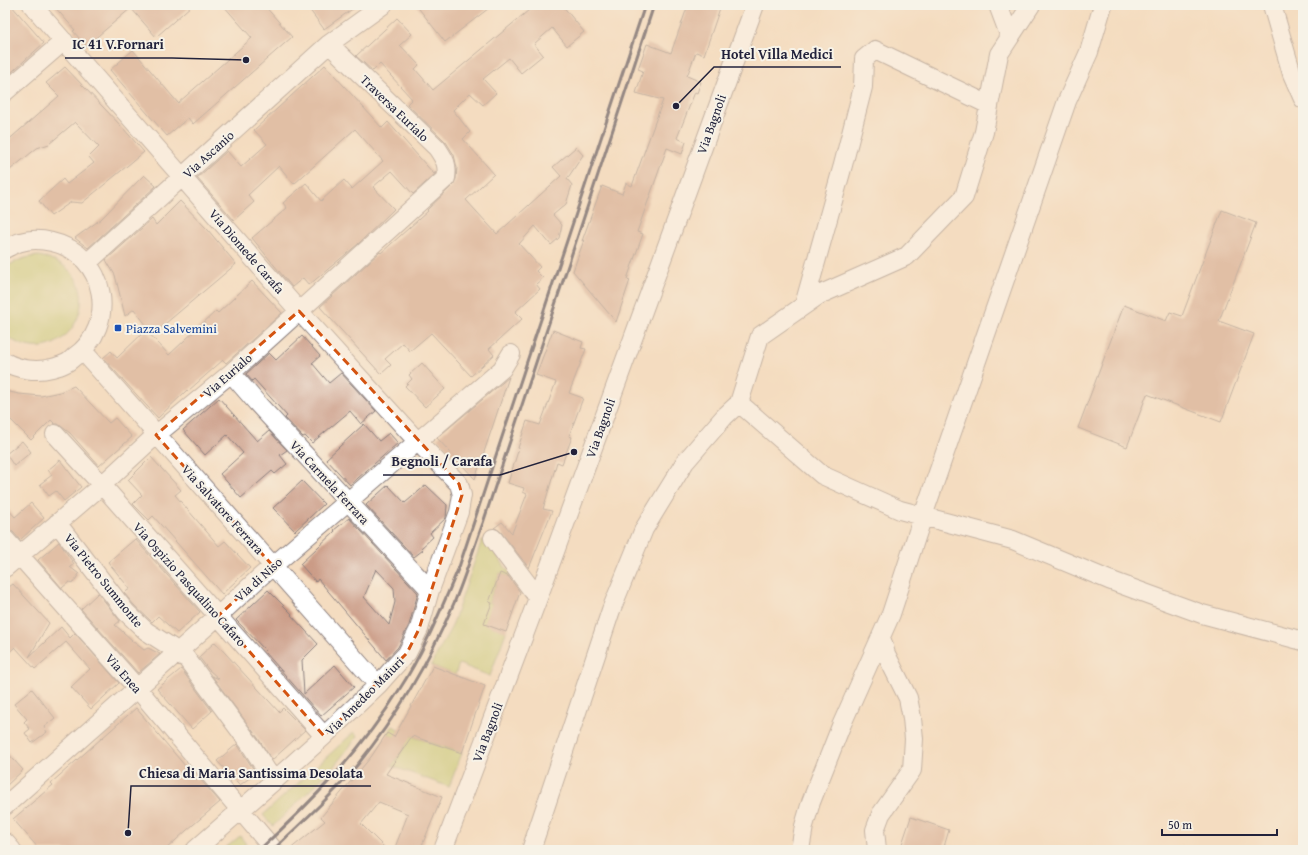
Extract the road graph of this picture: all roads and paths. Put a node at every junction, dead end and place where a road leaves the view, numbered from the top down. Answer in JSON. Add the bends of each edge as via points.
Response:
{"nodes":[{"id":1,"x":32,"y":5,"type":"edge"},
{"id":2,"x":384,"y":5,"type":"edge"},
{"id":3,"x":755,"y":5,"type":"edge"},
{"id":4,"x":998,"y":5,"type":"edge"},
{"id":5,"x":1030,"y":5,"type":"edge"},
{"id":6,"x":1103,"y":5,"type":"edge"},
{"id":7,"x":1272,"y":5,"type":"edge"},
{"id":8,"x":1010,"y":37,"type":"junction"},
{"id":9,"x":64,"y":41,"type":"junction"},
{"id":10,"x":329,"y":44,"type":"junction"},
{"id":11,"x":5,"y":92,"type":"edge"},
{"id":12,"x":1303,"y":99,"type":"edge"},
{"id":13,"x":989,"y":105,"type":"junction"},
{"id":14,"x":183,"y":176,"type":"junction"},
{"id":15,"x":446,"y":178,"type":"joint"},
{"id":16,"x":5,"y":249,"type":"edge"},
{"id":17,"x":87,"y":263,"type":"junction"},
{"id":18,"x":804,"y":305,"type":"junction"},
{"id":19,"x":300,"y":311,"type":"junction"},
{"id":20,"x":83,"y":351,"type":"junction"},
{"id":21,"x":511,"y":354,"type":"dead end"},
{"id":22,"x":5,"y":362,"type":"edge"},
{"id":23,"x":231,"y":373,"type":"junction"},
{"id":24,"x":739,"y":404,"type":"junction"},
{"id":25,"x":55,"y":434,"type":"dead end"},
{"id":26,"x":156,"y":435,"type":"junction"},
{"id":27,"x":418,"y":442,"type":"junction"},
{"id":28,"x":102,"y":485,"type":"junction"},
{"id":29,"x":462,"y":495,"type":"joint"},
{"id":30,"x":348,"y":502,"type":"junction"},
{"id":31,"x":923,"y":516,"type":"junction"},
{"id":32,"x":57,"y":523,"type":"junction"},
{"id":33,"x":493,"y":538,"type":"dead end"},
{"id":34,"x":5,"y":539,"type":"edge"},
{"id":35,"x":19,"y":555,"type":"junction"},
{"id":36,"x":273,"y":566,"type":"junction"},
{"id":37,"x":5,"y":568,"type":"edge"},
{"id":38,"x":430,"y":590,"type":"junction"},
{"id":39,"x":538,"y":598,"type":"junction"},
{"id":40,"x":218,"y":616,"type":"junction"},
{"id":41,"x":880,"y":637,"type":"junction"},
{"id":42,"x":1303,"y":641,"type":"edge"},
{"id":43,"x":176,"y":653,"type":"junction"},
{"id":44,"x":378,"y":685,"type":"junction"},
{"id":45,"x":137,"y":688,"type":"junction"},
{"id":46,"x":324,"y":736,"type":"junction"},
{"id":47,"x":275,"y":780,"type":"junction"},
{"id":48,"x":5,"y":806,"type":"edge"},
{"id":49,"x":240,"y":810,"type":"junction"},
{"id":50,"x":5,"y":842,"type":"edge"},
{"id":51,"x":12,"y":850,"type":"edge"},
{"id":52,"x":195,"y":850,"type":"edge"},
{"id":53,"x":274,"y":850,"type":"edge"},
{"id":54,"x":443,"y":850,"type":"edge"},
{"id":55,"x":531,"y":850,"type":"edge"},
{"id":56,"x":800,"y":850,"type":"edge"},
{"id":57,"x":877,"y":850,"type":"edge"}],
"edges":[{"from":1,"to":9,"type":"street","name":"Via Diomede Carafa"},
{"from":2,"to":10,"type":"street","name":"Via Ascanio"},
{"from":3,"to":39,"type":"street","name":"Via Bagnoli"},
{"from":4,"to":8,"type":"street"},
{"from":5,"to":8,"type":"street"},
{"from":6,"to":31,"type":"street","via":[[1089,52],[1067,101]]},
{"from":7,"to":12,"type":"street","via":[[1292,74]]},
{"from":8,"to":13,"type":"street","via":[[999,54]]},
{"from":9,"to":11,"type":"street"},
{"from":9,"to":14,"type":"street","name":"Via Diomede Carafa"},
{"from":10,"to":14,"type":"street","name":"Via Ascanio"},
{"from":10,"to":15,"type":"street","name":"Traversa Eurialo","via":[[437,148],[447,167]]},
{"from":13,"to":18,"type":"street","via":[[984,132],[964,197],[907,256],[819,295]]},
{"from":13,"to":18,"type":"street","via":[[875,50],[864,59],[863,87]]},
{"from":14,"to":17,"type":"street","name":"Via Ascanio"},
{"from":14,"to":19,"type":"street","name":"Via Diomede Carafa"},
{"from":15,"to":19,"type":"street","name":"Via Eurialo"},
{"from":16,"to":17,"type":"street","via":[[25,240],[43,240],[65,246]]},
{"from":17,"to":20,"type":"street","via":[[96,277],[101,293],[102,310],[99,326]]},
{"from":18,"to":24,"type":"street","via":[[760,336]]},
{"from":19,"to":23,"type":"street","name":"Via Eurialo"},
{"from":19,"to":27,"type":"street","name":"Via Diomede Carafa"},
{"from":20,"to":22,"type":"street","via":[[64,364],[45,370],[25,369]]},
{"from":20,"to":26,"type":"street","name":"Via Salvatore Ferrara"},
{"from":21,"to":27,"type":"street","name":"Via di Niso","via":[[502,369]]},
{"from":23,"to":26,"type":"street","name":"Via Eurialo"},
{"from":23,"to":30,"type":"street","name":"Via Carmela Ferrara"},
{"from":24,"to":31,"type":"street","via":[[822,474],[900,510]]},
{"from":24,"to":55,"type":"street","via":[[684,462],[644,529],[611,610]]},
{"from":25,"to":28,"type":"street","name":"Via Ospizio Pasqualino Cafaro"},
{"from":26,"to":28,"type":"street","name":"Via Eurialo"},
{"from":26,"to":36,"type":"street","name":"Via Salvatore Ferrara"},
{"from":27,"to":29,"type":"street","name":"Via Diomede Carafa","via":[[459,484]]},
{"from":27,"to":30,"type":"street","name":"Via di Niso"},
{"from":28,"to":32,"type":"street","name":"Via Eurialo"},
{"from":28,"to":40,"type":"street","name":"Via Ospizio Pasqualino Cafaro"},
{"from":29,"to":38,"type":"street","name":"Via Amedeo Maiuri","via":[[459,512]]},
{"from":30,"to":36,"type":"street","name":"Via di Niso"},
{"from":30,"to":38,"type":"street","name":"Via Carmela Ferrara"},
{"from":31,"to":41,"type":"street","via":[[891,614]]},
{"from":31,"to":42,"type":"street","via":[[1013,540],[1109,580],[1195,611]]},
{"from":32,"to":35,"type":"street","name":"Via Eurialo"},
{"from":32,"to":43,"type":"street","name":"Via Pietro Summonte","via":[[126,612],[146,631],[172,647]]},
{"from":33,"to":39,"type":"street"},
{"from":34,"to":35,"type":"street","name":"Via Enea"},
{"from":35,"to":37,"type":"street","name":"Via Eurialo"},
{"from":35,"to":45,"type":"street","name":"Via Enea"},
{"from":36,"to":40,"type":"street","name":"Via di Niso"},
{"from":36,"to":44,"type":"street","name":"Via Salvatore Ferrara"},
{"from":38,"to":44,"type":"street","name":"Via Amedeo Maiuri","via":[[419,630],[407,653]]},
{"from":39,"to":54,"type":"street","name":"Via Bagnoli"},
{"from":40,"to":43,"type":"street","name":"Via di Niso"},
{"from":40,"to":46,"type":"street","name":"Via Ospizio Pasqualino Cafaro"},
{"from":41,"to":56,"type":"street","via":[[811,802]]},
{"from":41,"to":57,"type":"street","via":[[908,698],[914,739],[912,770],[881,814],[874,830]]},
{"from":43,"to":45,"type":"street","name":"Via di Niso"},
{"from":43,"to":47,"type":"street","name":"Via Pietro Summonte","via":[[186,658]]},
{"from":44,"to":46,"type":"street","name":"Via Amedeo Maiuri"},
{"from":45,"to":48,"type":"street","name":"Via di Niso"},
{"from":45,"to":49,"type":"street","name":"Via Enea"},
{"from":46,"to":47,"type":"street","name":"Via Amedeo Maiuri"},
{"from":47,"to":49,"type":"street","name":"Via Amedeo Maiuri"},
{"from":49,"to":52,"type":"street","name":"Via Amedeo Maiuri"},
{"from":49,"to":53,"type":"street","name":"Via Enea"},
{"from":50,"to":51,"type":"street"}]}
